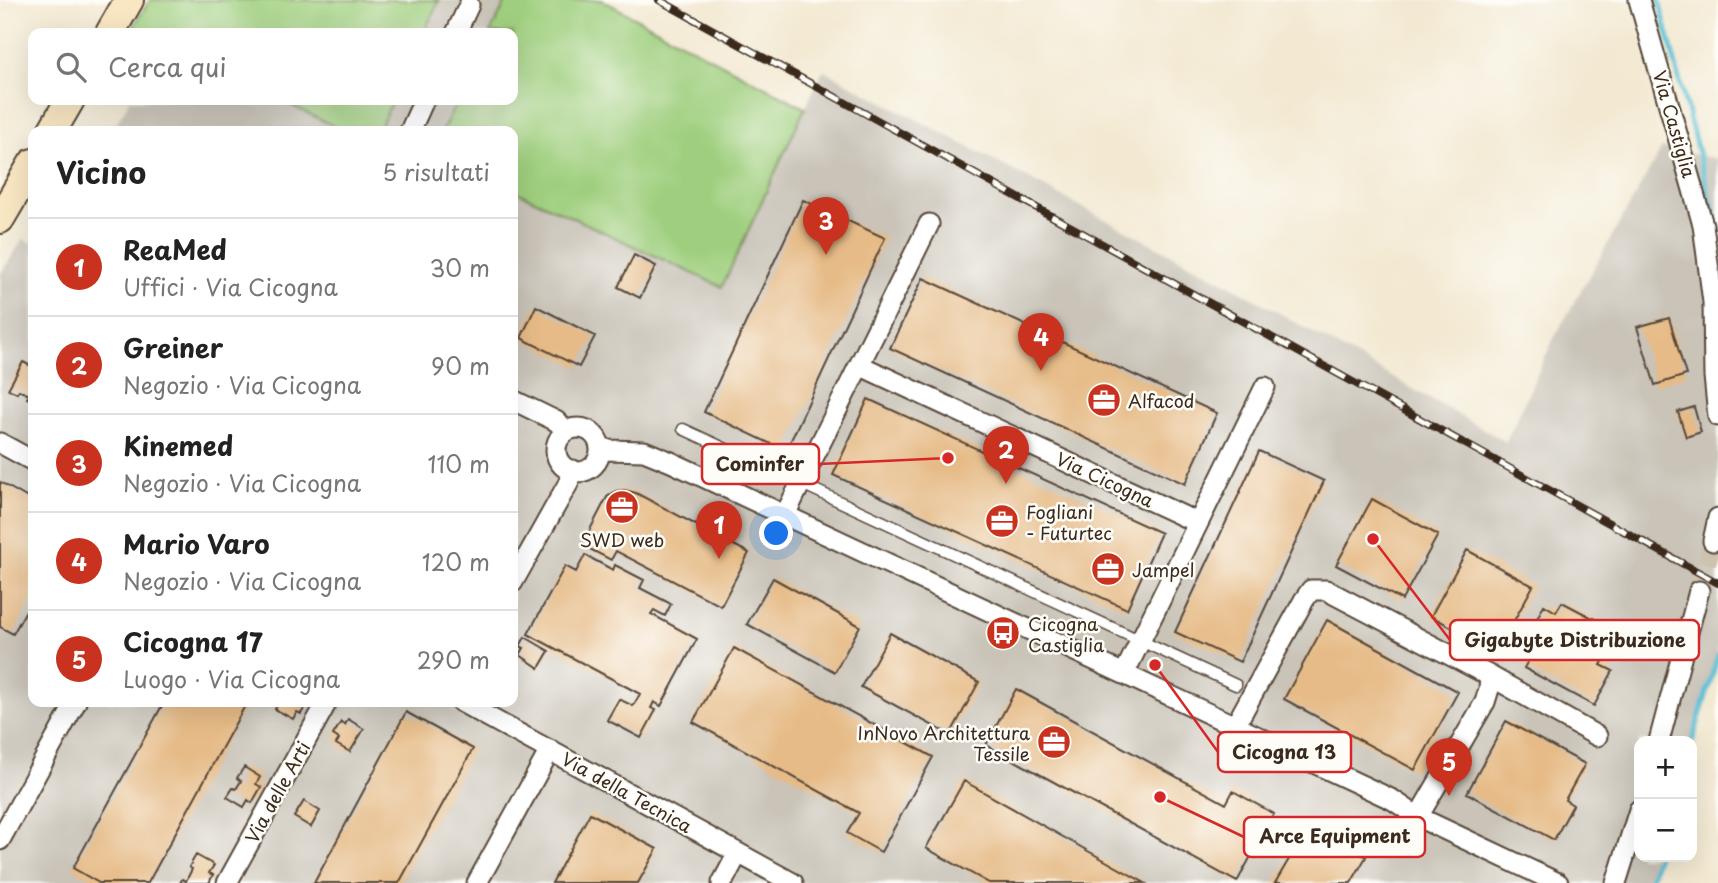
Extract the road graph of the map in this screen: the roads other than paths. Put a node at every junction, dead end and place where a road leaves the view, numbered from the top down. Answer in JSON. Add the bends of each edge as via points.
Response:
{"nodes":[{"id":1,"x":129,"y":0,"type":"edge"},
{"id":2,"x":1639,"y":0,"type":"edge"},
{"id":3,"x":469,"y":5,"type":"dead end"},
{"id":4,"x":113,"y":28,"type":"edge"},
{"id":5,"x":458,"y":28,"type":"edge"},
{"id":6,"x":67,"y":105,"type":"edge"},
{"id":7,"x":423,"y":105,"type":"edge"},
{"id":8,"x":55,"y":126,"type":"edge"},
{"id":9,"x":412,"y":126,"type":"edge"},
{"id":10,"x":28,"y":171,"type":"edge"},
{"id":11,"x":0,"y":219,"type":"edge"},
{"id":12,"x":929,"y":223,"type":"dead end"},
{"id":13,"x":859,"y":365,"type":"junction"},
{"id":14,"x":1265,"y":387,"type":"dead end"},
{"id":15,"x":518,"y":402,"type":"edge"},
{"id":16,"x":1718,"y":416,"type":"edge"},
{"id":17,"x":682,"y":429,"type":"dead end"},
{"id":18,"x":567,"y":431,"type":"junction"},
{"id":19,"x":0,"y":443,"type":"edge"},
{"id":20,"x":600,"y":446,"type":"junction"},
{"id":21,"x":28,"y":458,"type":"edge"},
{"id":22,"x":573,"y":470,"type":"junction"},
{"id":23,"x":800,"y":483,"type":"junction"},
{"id":24,"x":785,"y":515,"type":"junction"},
{"id":25,"x":1718,"y":518,"type":"edge"},
{"id":26,"x":1198,"y":523,"type":"junction"},
{"id":27,"x":1713,"y":541,"type":"dead end"},
{"id":28,"x":518,"y":573,"type":"edge"},
{"id":29,"x":1699,"y":591,"type":"tunnel mouth"},
{"id":30,"x":1140,"y":640,"type":"junction"},
{"id":31,"x":1124,"y":674,"type":"junction"},
{"id":32,"x":1490,"y":676,"type":"junction"},
{"id":33,"x":1236,"y":685,"type":"dead end"},
{"id":34,"x":73,"y":707,"type":"edge"},
{"id":35,"x":324,"y":707,"type":"edge"},
{"id":36,"x":470,"y":707,"type":"edge"},
{"id":37,"x":1235,"y":726,"type":"junction"},
{"id":38,"x":1597,"y":736,"type":"dead end"},
{"id":39,"x":1660,"y":736,"type":"edge"},
{"id":40,"x":550,"y":750,"type":"junction"},
{"id":41,"x":1418,"y":817,"type":"junction"},
{"id":42,"x":1634,"y":826,"type":"edge"},
{"id":43,"x":0,"y":839,"type":"edge"},
{"id":44,"x":738,"y":853,"type":"junction"},
{"id":45,"x":227,"y":883,"type":"edge"},
{"id":46,"x":477,"y":883,"type":"edge"},
{"id":47,"x":722,"y":883,"type":"edge"},
{"id":48,"x":793,"y":883,"type":"edge"},
{"id":49,"x":1559,"y":883,"type":"edge"},
{"id":50,"x":1616,"y":883,"type":"edge"}],
"edges":[{"from":1,"to":4,"type":"street"},
{"from":2,"to":16,"type":"street","name":"Via Castiglia","via":[[1703,225],[1713,302]]},
{"from":3,"to":5,"type":"street"},
{"from":6,"to":8,"type":"street"},
{"from":7,"to":9,"type":"street"},
{"from":10,"to":11,"type":"street"},
{"from":12,"to":13,"type":"street"},
{"from":13,"to":23,"type":"street"},
{"from":13,"to":26,"type":"street","name":"Via Cicogna"},
{"from":14,"to":26,"type":"street"},
{"from":15,"to":18,"type":"street"},
{"from":17,"to":23,"type":"lane"},
{"from":18,"to":20,"type":"street","via":[[587,430]]},
{"from":18,"to":22,"type":"street","via":[[558,442],[558,456]]},
{"from":19,"to":21,"type":"street"},
{"from":20,"to":22,"type":"street","via":[[593,466]]},
{"from":20,"to":24,"type":"street","via":[[644,451]]},
{"from":22,"to":28,"type":"street"},
{"from":23,"to":24,"type":"street"},
{"from":23,"to":30,"type":"lane"},
{"from":24,"to":31,"type":"street"},
{"from":25,"to":27,"type":"street"},
{"from":26,"to":30,"type":"street"},
{"from":29,"to":39,"type":"street"},
{"from":30,"to":31,"type":"street"},
{"from":30,"to":33,"type":"lane"},
{"from":31,"to":37,"type":"street"},
{"from":32,"to":37,"type":"street","via":[[1326,590],[1311,590]]},
{"from":32,"to":38,"type":"street"},
{"from":32,"to":41,"type":"street","via":[[1485,702]]},
{"from":34,"to":43,"type":"street"},
{"from":35,"to":45,"type":"street","name":"Via delle Arti"},
{"from":36,"to":40,"type":"street","name":"Via della Tecnica"},
{"from":37,"to":41,"type":"street","via":[[1393,800]]},
{"from":40,"to":44,"type":"street","name":"Via della Tecnica"},
{"from":40,"to":46,"type":"street"},
{"from":41,"to":49,"type":"street"},
{"from":42,"to":50,"type":"street"},
{"from":44,"to":47,"type":"street"},
{"from":44,"to":48,"type":"street","name":"Via della Tecnica"}]}
